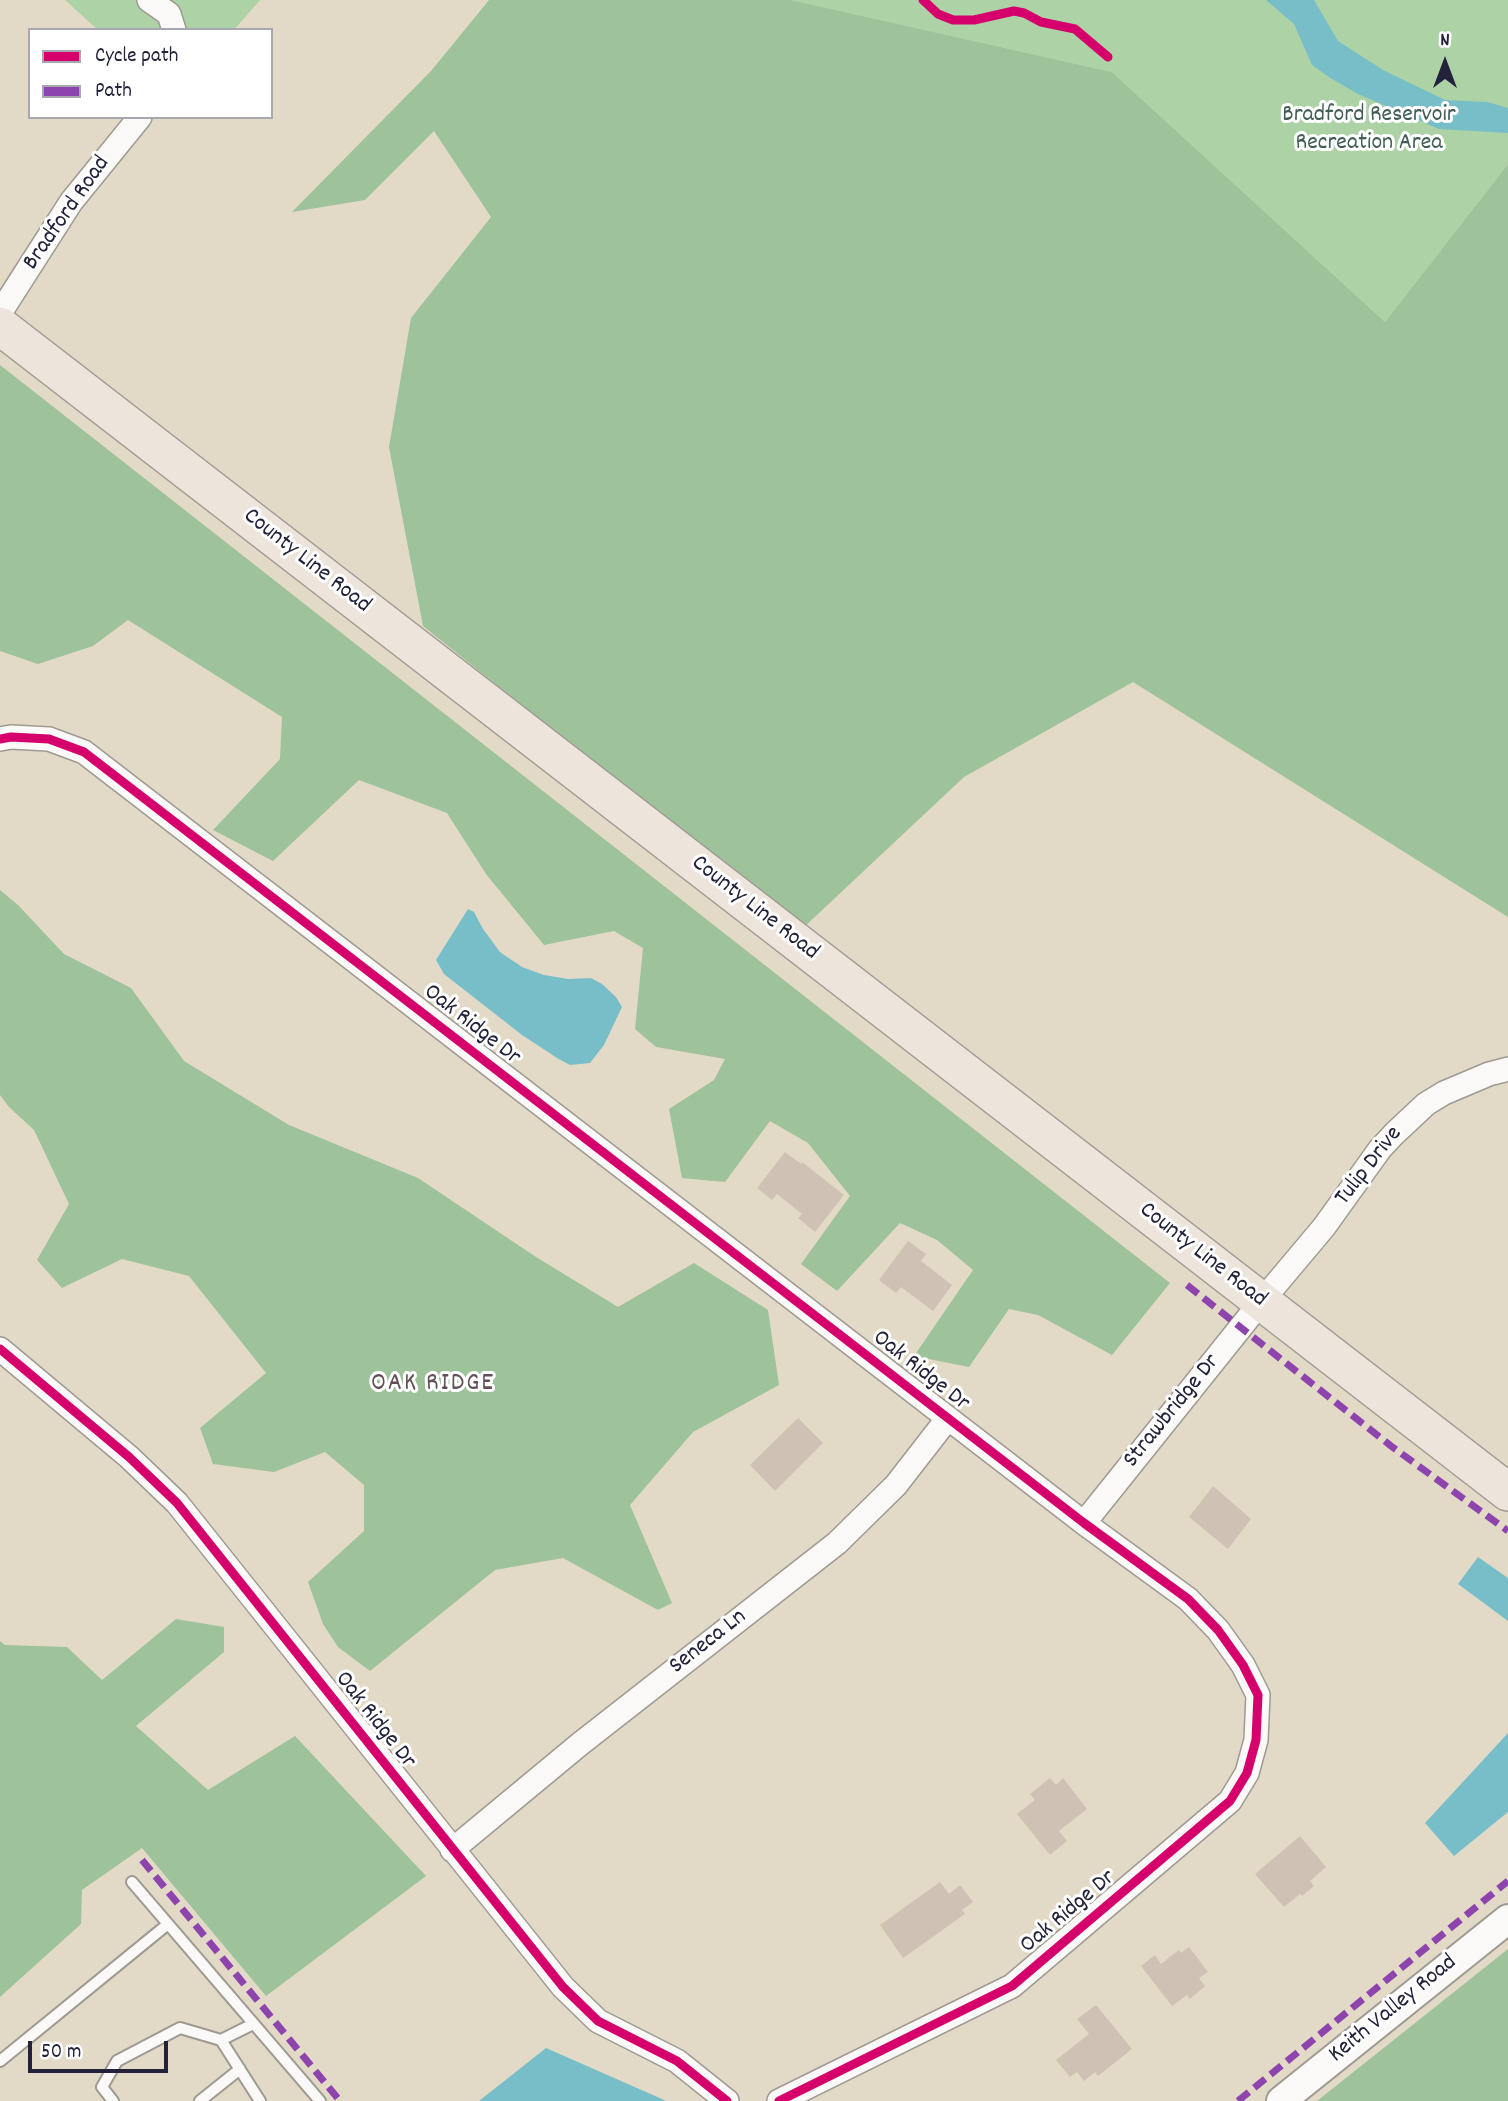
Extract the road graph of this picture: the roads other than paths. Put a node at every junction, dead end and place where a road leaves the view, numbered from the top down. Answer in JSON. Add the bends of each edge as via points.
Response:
{"nodes":[{"id":1,"x":149,"y":0,"type":"edge"},
{"id":2,"x":173,"y":28,"type":"edge"},
{"id":3,"x":138,"y":119,"type":"edge"},
{"id":4,"x":0,"y":313,"type":"edge"},
{"id":5,"x":0,"y":326,"type":"edge"},
{"id":6,"x":0,"y":739,"type":"edge"},
{"id":7,"x":1508,"y":1069,"type":"edge"},
{"id":8,"x":1261,"y":1301,"type":"junction"},
{"id":9,"x":0,"y":1349,"type":"edge"},
{"id":10,"x":948,"y":1418,"type":"junction"},
{"id":11,"x":1508,"y":1492,"type":"edge"},
{"id":12,"x":1084,"y":1523,"type":"junction"},
{"id":13,"x":452,"y":1850,"type":"junction"},
{"id":14,"x":132,"y":1882,"type":"dead end"},
{"id":15,"x":1508,"y":1919,"type":"edge"},
{"id":16,"x":168,"y":1924,"type":"junction"},
{"id":17,"x":253,"y":2024,"type":"junction"},
{"id":18,"x":221,"y":2040,"type":"junction"},
{"id":19,"x":0,"y":2061,"type":"edge"},
{"id":20,"x":240,"y":2069,"type":"junction"},
{"id":21,"x":113,"y":2101,"type":"edge"},
{"id":22,"x":201,"y":2101,"type":"edge"},
{"id":23,"x":260,"y":2101,"type":"edge"},
{"id":24,"x":320,"y":2101,"type":"edge"},
{"id":25,"x":727,"y":2101,"type":"edge"},
{"id":26,"x":779,"y":2101,"type":"edge"},
{"id":27,"x":1281,"y":2101,"type":"edge"}],
"edges":[{"from":1,"to":2,"type":"street","via":[[169,14]]},
{"from":3,"to":4,"type":"street","name":"Bradford Road","via":[[71,202]]},
{"from":5,"to":8,"type":"main road","name":"County Line Road"},
{"from":6,"to":10,"type":"street","name":"Oak Ridge Dr","via":[[49,739],[83,752]]},
{"from":7,"to":8,"type":"street","name":"Tulip Drive","via":[[1444,1093],[1409,1118]]},
{"from":8,"to":11,"type":"main road","name":"County Line Road"},
{"from":8,"to":12,"type":"street","name":"Strawbridge Dr"},
{"from":9,"to":13,"type":"street","name":"Oak Ridge Dr","via":[[177,1503]]},
{"from":10,"to":12,"type":"street","name":"Oak Ridge Dr"},
{"from":10,"to":13,"type":"street","name":"Seneca Ln","via":[[896,1485],[837,1543]]},
{"from":12,"to":26,"type":"street","name":"Oak Ridge Dr","via":[[1188,1599],[1243,1665],[1258,1695],[1256,1740],[1247,1773],[1230,1801],[1012,1986]]},
{"from":13,"to":25,"type":"street","name":"Oak Ridge Dr","via":[[563,1987],[598,2021],[677,2061]]},
{"from":14,"to":16,"type":"lane"},
{"from":15,"to":27,"type":"street","name":"Keith Valley Road"},
{"from":16,"to":17,"type":"lane"},
{"from":16,"to":19,"type":"lane"},
{"from":17,"to":18,"type":"lane"},
{"from":17,"to":24,"type":"lane"},
{"from":18,"to":20,"type":"lane"},
{"from":18,"to":21,"type":"lane","via":[[180,2028],[117,2061],[102,2087]]},
{"from":20,"to":22,"type":"lane"},
{"from":20,"to":23,"type":"lane"}]}
